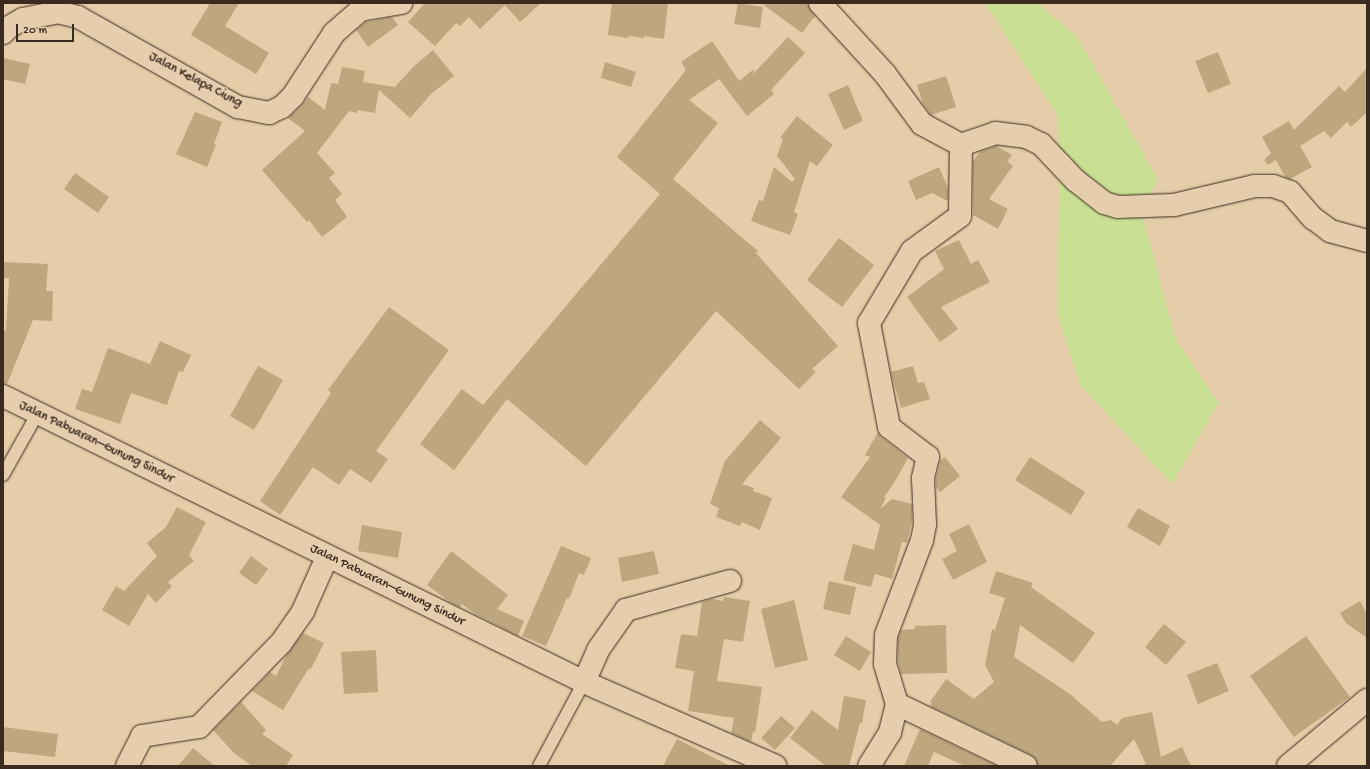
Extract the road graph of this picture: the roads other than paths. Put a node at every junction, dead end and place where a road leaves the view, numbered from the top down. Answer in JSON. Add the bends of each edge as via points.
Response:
{"nodes":[{"id":1,"x":401,"y":3,"type":"edge"},
{"id":2,"x":820,"y":3,"type":"edge"},
{"id":3,"x":3,"y":33,"type":"edge"},
{"id":4,"x":961,"y":145,"type":"junction"},
{"id":5,"x":1367,"y":241,"type":"edge"},
{"id":6,"x":3,"y":396,"type":"edge"},
{"id":7,"x":38,"y":413,"type":"junction"},
{"id":8,"x":3,"y":475,"type":"edge"},
{"id":9,"x":327,"y":557,"type":"junction"},
{"id":10,"x":730,"y":581,"type":"dead end"},
{"id":11,"x":584,"y":682,"type":"junction"},
{"id":12,"x":1367,"y":700,"type":"edge"},
{"id":13,"x":897,"y":704,"type":"junction"},
{"id":14,"x":127,"y":766,"type":"edge"},
{"id":15,"x":539,"y":766,"type":"edge"},
{"id":16,"x":776,"y":766,"type":"edge"},
{"id":17,"x":869,"y":766,"type":"edge"},
{"id":18,"x":1026,"y":766,"type":"edge"},
{"id":19,"x":1288,"y":766,"type":"edge"}],
"edges":[{"from":1,"to":3,"type":"street","name":"Jalan Kelapa Ciung","via":[[360,10],[334,33],[293,96],[269,113],[238,107],[78,17],[58,12],[24,19]]},
{"from":2,"to":4,"type":"street","via":[[885,74],[922,124]]},
{"from":4,"to":5,"type":"street","via":[[995,133],[1026,137],[1041,144],[1075,180],[1104,203],[1118,207],[1174,205],[1255,186],[1273,186],[1290,192],[1313,218],[1330,231]]},
{"from":4,"to":13,"type":"street","via":[[960,216],[912,251],[869,323],[889,427],[928,457],[923,478],[925,524],[922,540],[886,635],[885,664]]},
{"from":6,"to":7,"type":"street","name":"Jalan Pabuaran–Gunung Sindur"},
{"from":7,"to":8,"type":"lane"},
{"from":7,"to":9,"type":"street","name":"Jalan Pabuaran–Gunung Sindur"},
{"from":9,"to":11,"type":"street","name":"Jalan Pabuaran–Gunung Sindur"},
{"from":9,"to":14,"type":"street","via":[[303,611],[281,643],[199,727],[142,736]]},
{"from":10,"to":11,"type":"street","via":[[626,610],[598,650]]},
{"from":11,"to":15,"type":"lane"},
{"from":11,"to":16,"type":"street","name":"Jalan Pabuaran–Gunung Sindur"},
{"from":12,"to":19,"type":"street"},
{"from":13,"to":17,"type":"street","via":[[890,732]]},
{"from":13,"to":18,"type":"street"}]}
